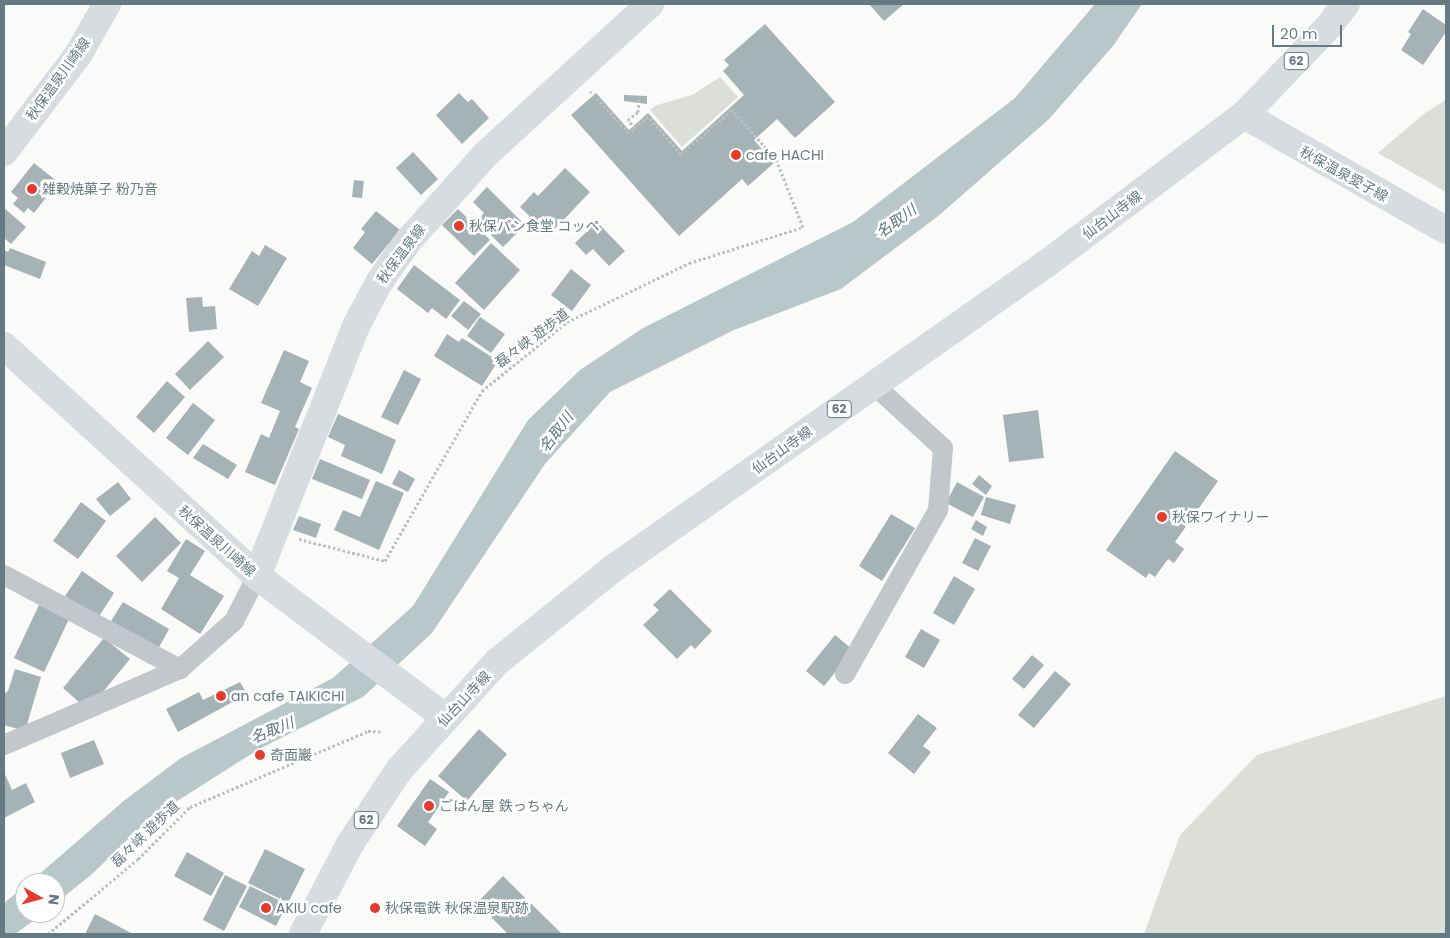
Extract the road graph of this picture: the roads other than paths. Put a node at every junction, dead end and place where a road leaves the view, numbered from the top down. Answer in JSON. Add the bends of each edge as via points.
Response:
{"nodes":[{"id":1,"x":108,"y":4,"type":"edge"},
{"id":2,"x":650,"y":4,"type":"edge"},
{"id":3,"x":1346,"y":4,"type":"edge"},
{"id":4,"x":1244,"y":115,"type":"junction"},
{"id":5,"x":4,"y":152,"type":"edge"},
{"id":6,"x":1446,"y":230,"type":"edge"},
{"id":7,"x":4,"y":346,"type":"edge"},
{"id":8,"x":873,"y":384,"type":"junction"},
{"id":9,"x":4,"y":575,"type":"edge"},
{"id":10,"x":256,"y":576,"type":"junction"},
{"id":11,"x":180,"y":669,"type":"junction"},
{"id":12,"x":845,"y":674,"type":"dead end"},
{"id":13,"x":446,"y":718,"type":"junction"},
{"id":14,"x":4,"y":745,"type":"edge"},
{"id":15,"x":303,"y":934,"type":"edge"}],
"edges":[{"from":1,"to":5,"type":"main road","name":"秋保温泉川崎線","via":[[78,56]]},
{"from":2,"to":10,"type":"main road","name":"秋保温泉線","via":[[486,154],[408,241],[380,281],[357,324]]},
{"from":3,"to":4,"type":"main road","name":"仙台山寺線","number":"62"},
{"from":4,"to":6,"type":"main road","name":"秋保温泉愛子線"},
{"from":4,"to":8,"type":"main road","name":"仙台山寺線","number":"62","via":[[1046,264]]},
{"from":7,"to":10,"type":"main road","name":"秋保温泉川崎線"},
{"from":8,"to":12,"type":"street","via":[[943,448],[938,510]]},
{"from":8,"to":13,"type":"main road","name":"仙台山寺線","number":"62","via":[[556,613],[498,661]]},
{"from":9,"to":11,"type":"street"},
{"from":10,"to":11,"type":"street","via":[[234,621]]},
{"from":10,"to":13,"type":"main road","name":"秋保温泉川崎線"},
{"from":11,"to":14,"type":"street"},
{"from":13,"to":15,"type":"main road","name":"仙台山寺線","number":"62","via":[[400,770],[350,844]]}]}
